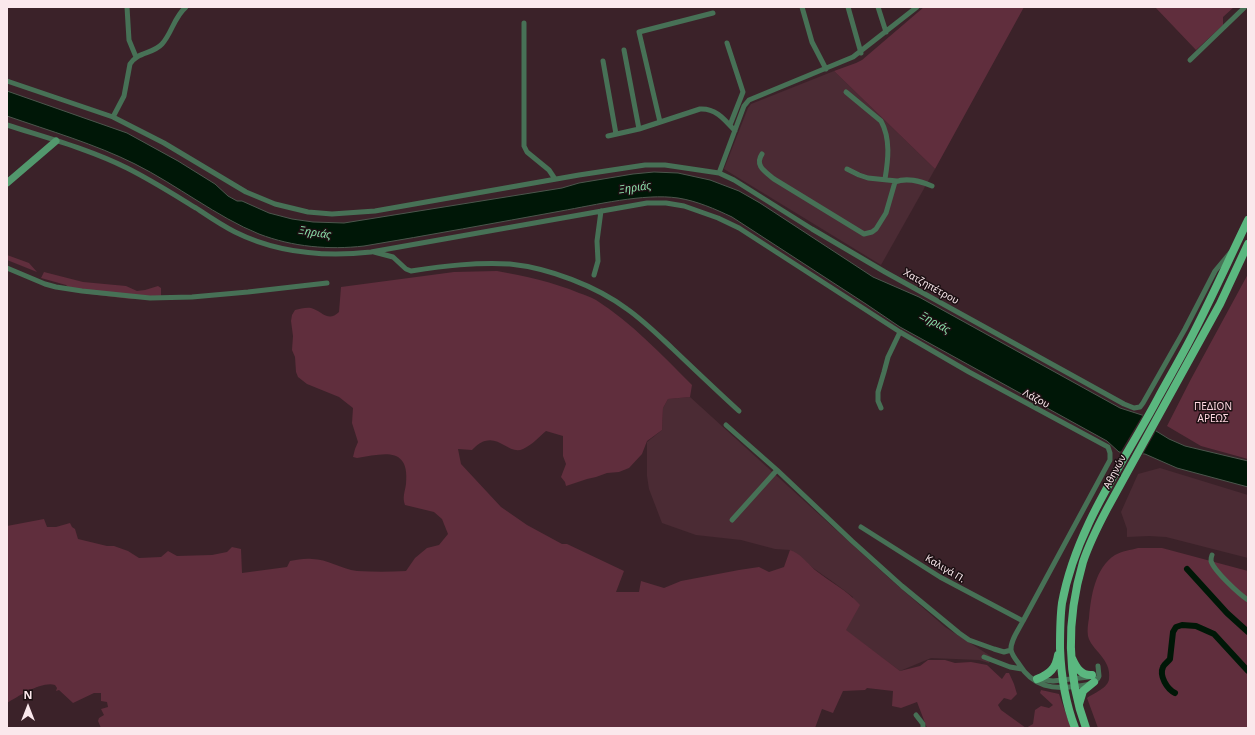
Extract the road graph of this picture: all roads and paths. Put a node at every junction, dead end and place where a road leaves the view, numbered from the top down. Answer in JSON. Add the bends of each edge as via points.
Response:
{"nodes":[{"id":1,"x":127,"y":7,"type":"edge"},
{"id":2,"x":186,"y":7,"type":"edge"},
{"id":3,"x":802,"y":7,"type":"edge"},
{"id":4,"x":848,"y":7,"type":"edge"},
{"id":5,"x":878,"y":7,"type":"edge"},
{"id":6,"x":917,"y":7,"type":"edge"},
{"id":7,"x":1245,"y":7,"type":"edge"},
{"id":8,"x":713,"y":13,"type":"dead end"},
{"id":9,"x":524,"y":23,"type":"dead end"},
{"id":10,"x":886,"y":32,"type":"junction"},
{"id":11,"x":727,"y":43,"type":"dead end"},
{"id":12,"x":624,"y":50,"type":"dead end"},
{"id":13,"x":861,"y":52,"type":"junction"},
{"id":14,"x":136,"y":57,"type":"junction"},
{"id":15,"x":1190,"y":60,"type":"dead end"},
{"id":16,"x":603,"y":61,"type":"dead end"},
{"id":17,"x":826,"y":70,"type":"junction"},
{"id":18,"x":7,"y":82,"type":"edge"},
{"id":19,"x":846,"y":92,"type":"dead end"},
{"id":20,"x":113,"y":117,"type":"junction"},
{"id":21,"x":660,"y":122,"type":"junction"},
{"id":22,"x":7,"y":125,"type":"edge"},
{"id":23,"x":730,"y":125,"type":"junction"},
{"id":24,"x":639,"y":129,"type":"junction"},
{"id":25,"x":735,"y":131,"type":"junction"},
{"id":26,"x":616,"y":134,"type":"junction"},
{"id":27,"x":608,"y":136,"type":"dead end"},
{"id":28,"x":56,"y":141,"type":"junction"},
{"id":29,"x":762,"y":154,"type":"dead end"},
{"id":30,"x":847,"y":169,"type":"dead end"},
{"id":31,"x":719,"y":173,"type":"junction"},
{"id":32,"x":555,"y":179,"type":"junction"},
{"id":33,"x":885,"y":179,"type":"junction"},
{"id":34,"x":897,"y":181,"type":"junction"},
{"id":35,"x":7,"y":183,"type":"edge"},
{"id":36,"x":932,"y":186,"type":"dead end"},
{"id":37,"x":601,"y":210,"type":"junction"},
{"id":38,"x":1248,"y":220,"type":"edge"},
{"id":39,"x":1248,"y":244,"type":"edge"},
{"id":40,"x":1235,"y":248,"type":"junction"},
{"id":41,"x":371,"y":252,"type":"junction"},
{"id":42,"x":7,"y":268,"type":"edge"},
{"id":43,"x":594,"y":275,"type":"dead end"},
{"id":44,"x":327,"y":283,"type":"dead end"},
{"id":45,"x":900,"y":332,"type":"junction"},
{"id":46,"x":881,"y":408,"type":"dead end"},
{"id":47,"x":1138,"y":408,"type":"joint"},
{"id":48,"x":739,"y":412,"type":"dead end"},
{"id":49,"x":1153,"y":417,"type":"junction"},
{"id":50,"x":726,"y":425,"type":"dead end"},
{"id":51,"x":1110,"y":457,"type":"joint"},
{"id":52,"x":1129,"y":458,"type":"junction"},
{"id":53,"x":777,"y":470,"type":"junction"},
{"id":54,"x":732,"y":520,"type":"dead end"},
{"id":55,"x":861,"y":527,"type":"dead end"},
{"id":56,"x":1212,"y":555,"type":"dead end"},
{"id":57,"x":1248,"y":600,"type":"edge"},
{"id":58,"x":1023,"y":621,"type":"junction"},
{"id":59,"x":1060,"y":646,"type":"junction"},
{"id":60,"x":1012,"y":650,"type":"junction"},
{"id":61,"x":1070,"y":650,"type":"junction"},
{"id":62,"x":984,"y":657,"type":"dead end"},
{"id":63,"x":1022,"y":670,"type":"junction"},
{"id":64,"x":1034,"y":679,"type":"junction"},
{"id":65,"x":1093,"y":679,"type":"junction"},
{"id":66,"x":1074,"y":683,"type":"junction"},
{"id":67,"x":1063,"y":684,"type":"junction"},
{"id":68,"x":1079,"y":707,"type":"junction"},
{"id":69,"x":916,"y":714,"type":"dead end"},
{"id":70,"x":923,"y":728,"type":"edge"},
{"id":71,"x":1075,"y":728,"type":"edge"},
{"id":72,"x":1086,"y":728,"type":"edge"}],
"edges":[{"from":1,"to":14,"type":"street","via":[[129,40]]},
{"from":2,"to":14,"type":"street","via":[[161,45]]},
{"from":3,"to":17,"type":"street","via":[[812,42]]},
{"from":4,"to":13,"type":"street"},
{"from":5,"to":10,"type":"street"},
{"from":6,"to":10,"type":"street"},
{"from":7,"to":15,"type":"street"},
{"from":8,"to":21,"type":"street","via":[[639,32]]},
{"from":9,"to":32,"type":"street","via":[[524,146]]},
{"from":10,"to":13,"type":"street"},
{"from":11,"to":23,"type":"street","via":[[743,92]]},
{"from":12,"to":24,"type":"street"},
{"from":13,"to":17,"type":"street"},
{"from":14,"to":20,"type":"street","via":[[130,64],[124,96]]},
{"from":16,"to":26,"type":"street"},
{"from":17,"to":25,"type":"street","via":[[749,100],[744,106]]},
{"from":18,"to":20,"type":"street","name":"Χατζηπέτρου"},
{"from":19,"to":33,"type":"street","via":[[881,121],[885,128]]},
{"from":20,"to":32,"type":"street","name":"Χατζηπέτρου","via":[[164,143],[246,192],[301,211],[332,214],[375,211]]},
{"from":21,"to":23,"type":"street","via":[[707,109],[715,112]]},
{"from":21,"to":24,"type":"street"},
{"from":22,"to":28,"type":"street"},
{"from":23,"to":25,"type":"street"},
{"from":24,"to":26,"type":"street"},
{"from":25,"to":31,"type":"street"},
{"from":26,"to":27,"type":"street"},
{"from":28,"to":35,"type":"street"},
{"from":28,"to":41,"type":"street","via":[[126,168],[226,227],[257,241],[312,253]]},
{"from":29,"to":34,"type":"street","via":[[759,165],[774,179],[864,234],[876,229],[883,218]]},
{"from":30,"to":33,"type":"street","via":[[863,176]]},
{"from":31,"to":32,"type":"street","name":"Χατζηπέτρου","via":[[671,165],[654,165]]},
{"from":31,"to":47,"type":"street","name":"Χατζηπέτρου","via":[[878,268],[1124,404]]},
{"from":33,"to":34,"type":"street"},
{"from":34,"to":36,"type":"street","via":[[918,180]]},
{"from":37,"to":41,"type":"street"},
{"from":37,"to":43,"type":"street","via":[[597,241],[598,261]]},
{"from":37,"to":45,"type":"street","via":[[647,203],[666,203],[684,206],[718,218],[749,234]]},
{"from":38,"to":40,"type":"main road","name":"Αθηνών"},
{"from":39,"to":49,"type":"main road","name":"Αθηνών","via":[[1220,304]]},
{"from":40,"to":47,"type":"street","name":"Αθηνών","via":[[1215,271]]},
{"from":40,"to":49,"type":"main road","name":"Αθηνών"},
{"from":41,"to":48,"type":"street","via":[[393,257],[411,271],[466,263],[511,264],[563,276],[627,309]]},
{"from":42,"to":44,"type":"street","via":[[56,287],[150,298],[192,297]]},
{"from":45,"to":46,"type":"street","via":[[888,357],[878,392]]},
{"from":45,"to":51,"type":"street","name":"Λάζου","via":[[1108,447]]},
{"from":49,"to":52,"type":"main road","name":"Αθηνών"},
{"from":50,"to":53,"type":"street"},
{"from":51,"to":58,"type":"street","name":"Αθηνών"},
{"from":52,"to":59,"type":"main road","name":"Αθηνών","via":[[1086,528],[1074,557],[1062,603]]},
{"from":52,"to":61,"type":"main road","name":"Αθηνών","via":[[1083,562],[1075,596]]},
{"from":53,"to":54,"type":"street"},
{"from":53,"to":60,"type":"street","via":[[902,586],[959,633],[994,649],[1004,652]]},
{"from":55,"to":58,"type":"street","name":"Καλιγά Π.","via":[[940,577]]},
{"from":56,"to":57,"type":"street","via":[[1214,567]]},
{"from":58,"to":60,"type":"street","name":"Αθηνών","via":[[1013,641]]},
{"from":59,"to":64,"type":"main road","via":[[1052,671],[1044,677]]},
{"from":59,"to":67,"type":"main road","name":"Αθηνών"},
{"from":60,"to":63,"type":"street"},
{"from":61,"to":65,"type":"main road","via":[[1080,671]]},
{"from":61,"to":66,"type":"main road","name":"Αθηνών"},
{"from":62,"to":63,"type":"street"},
{"from":63,"to":64,"type":"street"},
{"from":64,"to":67,"type":"street"},
{"from":64,"to":67,"type":"street","via":[[1045,686]]},
{"from":65,"to":66,"type":"street","via":[[1086,678]]},
{"from":65,"to":68,"type":"main road","via":[[1083,691]]},
{"from":66,"to":67,"type":"street"},
{"from":66,"to":67,"type":"street"},
{"from":66,"to":68,"type":"main road","name":"Αθηνών"},
{"from":67,"to":71,"type":"main road","name":"Αθηνών"},
{"from":68,"to":72,"type":"main road","name":"Αθηνών"},
{"from":69,"to":70,"type":"street"}]}
